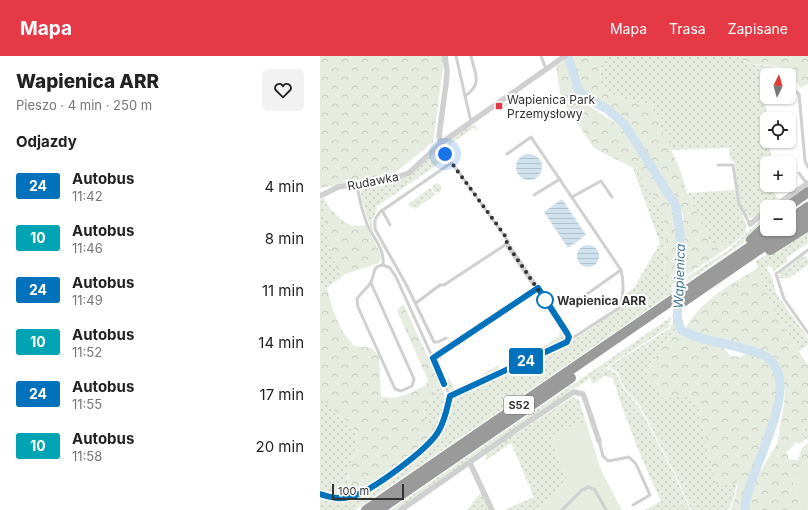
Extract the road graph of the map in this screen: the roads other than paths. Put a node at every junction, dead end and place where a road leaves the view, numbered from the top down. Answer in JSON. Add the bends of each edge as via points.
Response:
{"nodes":[{"id":1,"x":445,"y":56,"type":"edge"},
{"id":2,"x":456,"y":56,"type":"edge"},
{"id":3,"x":471,"y":56,"type":"edge"},
{"id":4,"x":541,"y":56,"type":"edge"},
{"id":5,"x":565,"y":56,"type":"edge"},
{"id":6,"x":546,"y":69,"type":"junction"},
{"id":7,"x":796,"y":92,"type":"edge"},
{"id":8,"x":465,"y":96,"type":"junction"},
{"id":9,"x":472,"y":122,"type":"junction"},
{"id":10,"x":439,"y":145,"type":"junction"},
{"id":11,"x":507,"y":154,"type":"dead end"},
{"id":12,"x":451,"y":163,"type":"junction"},
{"id":13,"x":718,"y":165,"type":"dead end"},
{"id":14,"x":808,"y":167,"type":"edge"},
{"id":15,"x":799,"y":173,"type":"dead end"},
{"id":16,"x":560,"y":179,"type":"junction"},
{"id":17,"x":358,"y":184,"type":"junction"},
{"id":18,"x":808,"y":186,"type":"edge"},
{"id":19,"x":534,"y":195,"type":"dead end"},
{"id":20,"x":320,"y":196,"type":"edge"},
{"id":21,"x":612,"y":197,"type":"dead end"},
{"id":22,"x":572,"y":198,"type":"junction"},
{"id":23,"x":785,"y":200,"type":"edge"},
{"id":24,"x":795,"y":200,"type":"edge"},
{"id":25,"x":808,"y":207,"type":"edge"},
{"id":26,"x":382,"y":210,"type":"junction"},
{"id":27,"x":796,"y":215,"type":"edge"},
{"id":28,"x":808,"y":216,"type":"edge"},
{"id":29,"x":760,"y":217,"type":"edge"},
{"id":30,"x":750,"y":224,"type":"joint"},
{"id":31,"x":796,"y":224,"type":"edge"},
{"id":32,"x":390,"y":225,"type":"dead end"},
{"id":33,"x":808,"y":226,"type":"edge"},
{"id":34,"x":760,"y":232,"type":"edge"},
{"id":35,"x":766,"y":236,"type":"edge"},
{"id":36,"x":779,"y":236,"type":"edge"},
{"id":37,"x":507,"y":244,"type":"junction"},
{"id":38,"x":808,"y":250,"type":"edge"},
{"id":39,"x":725,"y":264,"type":"junction"},
{"id":40,"x":383,"y":265,"type":"junction"},
{"id":41,"x":622,"y":270,"type":"junction"},
{"id":42,"x":717,"y":278,"type":"junction"},
{"id":43,"x":371,"y":283,"type":"junction"},
{"id":44,"x":538,"y":288,"type":"junction"},
{"id":45,"x":416,"y":303,"type":"junction"},
{"id":46,"x":573,"y":304,"type":"dead end"},
{"id":47,"x":671,"y":306,"type":"junction"},
{"id":48,"x":808,"y":333,"type":"edge"},
{"id":49,"x":446,"y":338,"type":"dead end"},
{"id":50,"x":569,"y":339,"type":"junction"},
{"id":51,"x":512,"y":349,"type":"dead end"},
{"id":52,"x":433,"y":358,"type":"junction"},
{"id":53,"x":520,"y":364,"type":"junction"},
{"id":54,"x":450,"y":396,"type":"junction"},
{"id":55,"x":599,"y":441,"type":"joint"},
{"id":56,"x":470,"y":463,"type":"junction"},
{"id":57,"x":320,"y":494,"type":"edge"},
{"id":58,"x":633,"y":505,"type":"dead end"},
{"id":59,"x":366,"y":510,"type":"edge"},
{"id":60,"x":379,"y":510,"type":"edge"},
{"id":61,"x":401,"y":510,"type":"edge"},
{"id":62,"x":492,"y":510,"type":"edge"},
{"id":63,"x":562,"y":510,"type":"edge"},
{"id":64,"x":606,"y":510,"type":"edge"}],
"edges":[{"from":1,"to":10,"type":"street","via":[[447,71]]},
{"from":2,"to":8,"type":"lane"},
{"from":3,"to":8,"type":"lane","via":[[477,82],[474,89]]},
{"from":4,"to":6,"type":"lane"},
{"from":5,"to":6,"type":"street","name":"Rudawka"},
{"from":6,"to":9,"type":"street","name":"Rudawka"},
{"from":7,"to":14,"type":"lane","via":[[799,94],[805,161]]},
{"from":8,"to":9,"type":"lane"},
{"from":9,"to":10,"type":"street","name":"Rudawka"},
{"from":10,"to":12,"type":"lane"},
{"from":10,"to":17,"type":"street","name":"Rudawka","via":[[409,173],[391,179]]},
{"from":11,"to":16,"type":"lane","via":[[531,137]]},
{"from":12,"to":26,"type":"lane"},
{"from":12,"to":37,"type":"lane","via":[[506,237]]},
{"from":13,"to":30,"type":"lane","via":[[733,165],[739,204]]},
{"from":15,"to":18,"type":"lane"},
{"from":16,"to":19,"type":"lane"},
{"from":16,"to":22,"type":"lane"},
{"from":17,"to":20,"type":"street","name":"Rudawka","via":[[338,187]]},
{"from":17,"to":40,"type":"lane","via":[[359,197],[368,225],[382,252]]},
{"from":18,"to":23,"type":"street"},
{"from":18,"to":24,"type":"highway"},
{"from":21,"to":22,"type":"lane","via":[[601,181]]},
{"from":22,"to":41,"type":"lane"},
{"from":25,"to":27,"type":"highway"},
{"from":26,"to":32,"type":"lane"},
{"from":26,"to":45,"type":"lane","via":[[375,219],[375,229]]},
{"from":28,"to":31,"type":"highway","number":"S52"},
{"from":29,"to":30,"type":"street"},
{"from":33,"to":42,"type":"highway","via":[[760,256]]},
{"from":34,"to":39,"type":"highway"},
{"from":35,"to":39,"type":"highway","number":"S52"},
{"from":36,"to":42,"type":"highway","number":"S52"},
{"from":37,"to":44,"type":"street"},
{"from":37,"to":45,"type":"lane","via":[[444,285],[440,284]]},
{"from":38,"to":48,"type":"lane","via":[[776,274],[784,299]]},
{"from":39,"to":47,"type":"highway","number":"S52","via":[[690,288]]},
{"from":40,"to":43,"type":"lane","via":[[375,270]]},
{"from":40,"to":52,"type":"lane","via":[[390,268],[396,277]]},
{"from":41,"to":46,"type":"lane"},
{"from":41,"to":50,"type":"lane","via":[[622,301],[619,308]]},
{"from":42,"to":47,"type":"highway","number":"S52","via":[[687,299]]},
{"from":43,"to":43,"type":"lane","via":[[357,299],[358,307],[395,389],[401,391],[412,386],[414,379]]},
{"from":44,"to":50,"type":"street"},
{"from":44,"to":52,"type":"lane"},
{"from":45,"to":49,"type":"lane","via":[[434,342]]},
{"from":47,"to":59,"type":"highway","number":"S52"},
{"from":47,"to":60,"type":"highway","number":"S52"},
{"from":50,"to":53,"type":"street","via":[[564,344]]},
{"from":51,"to":53,"type":"lane"},
{"from":52,"to":54,"type":"lane"},
{"from":53,"to":54,"type":"street"},
{"from":54,"to":57,"type":"street","via":[[439,431],[424,449],[358,495],[344,498]]},
{"from":55,"to":56,"type":"street","via":[[586,399],[583,394],[574,392]]},
{"from":55,"to":58,"type":"lane","via":[[603,456],[608,462],[629,457],[636,464],[650,495]]},
{"from":56,"to":61,"type":"street"},
{"from":56,"to":62,"type":"street"},
{"from":63,"to":64,"type":"lane","via":[[588,486],[595,490]]}]}
